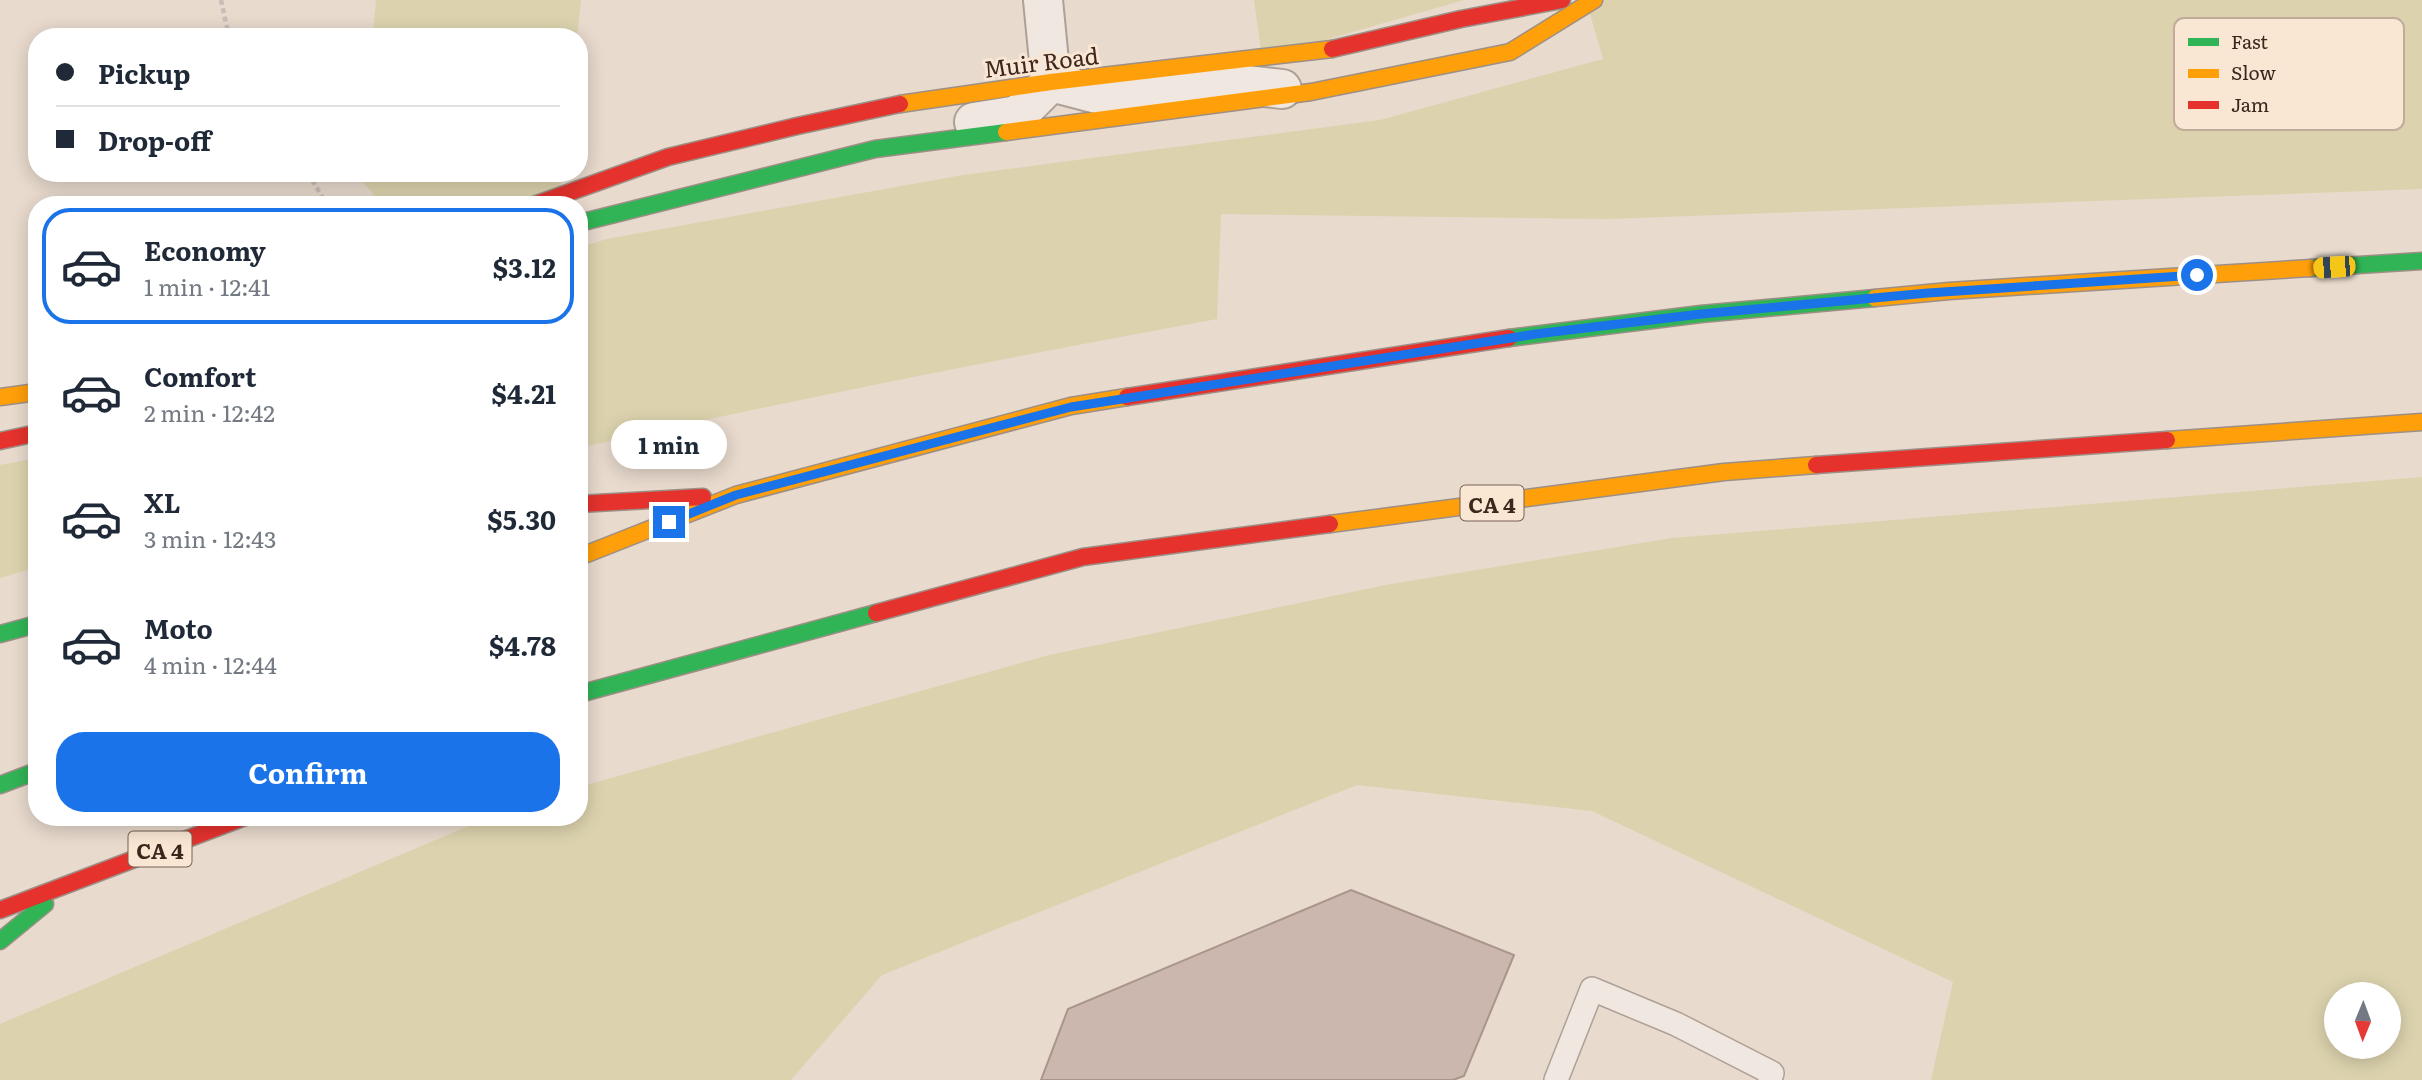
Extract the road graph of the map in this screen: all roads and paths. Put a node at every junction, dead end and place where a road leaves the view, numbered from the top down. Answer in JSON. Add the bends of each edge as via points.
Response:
{"nodes":[{"id":1,"x":221,"y":0,"type":"edge"},
{"id":2,"x":1042,"y":0,"type":"edge"},
{"id":3,"x":1562,"y":0,"type":"edge"},
{"id":4,"x":1594,"y":0,"type":"edge"},
{"id":5,"x":227,"y":28,"type":"edge"},
{"id":6,"x":1051,"y":82,"type":"junction"},
{"id":7,"x":1311,"y":92,"type":"junction"},
{"id":8,"x":875,"y":149,"type":"junction"},
{"id":9,"x":559,"y":196,"type":"edge"},
{"id":10,"x":588,"y":221,"type":"edge"},
{"id":11,"x":2422,"y":261,"type":"edge"},
{"id":12,"x":28,"y":393,"type":"edge"},
{"id":13,"x":0,"y":397,"type":"edge"},
{"id":14,"x":2422,"y":422,"type":"edge"},
{"id":15,"x":28,"y":435,"type":"edge"},
{"id":16,"x":0,"y":441,"type":"edge"},
{"id":17,"x":736,"y":495,"type":"junction"},
{"id":18,"x":588,"y":503,"type":"edge"},
{"id":19,"x":588,"y":553,"type":"edge"},
{"id":20,"x":28,"y":626,"type":"edge"},
{"id":21,"x":0,"y":634,"type":"edge"},
{"id":22,"x":588,"y":692,"type":"edge"},
{"id":23,"x":28,"y":774,"type":"edge"},
{"id":24,"x":0,"y":785,"type":"edge"},
{"id":25,"x":221,"y":826,"type":"edge"},
{"id":26,"x":74,"y":881,"type":"junction"},
{"id":27,"x":0,"y":910,"type":"edge"},
{"id":28,"x":0,"y":941,"type":"edge"},
{"id":29,"x":1556,"y":1080,"type":"edge"},
{"id":30,"x":1770,"y":1080,"type":"edge"}],
"edges":[{"from":1,"to":5,"type":"path"},
{"from":2,"to":6,"type":"street"},
{"from":3,"to":6,"type":"main road","name":"Muir Road","via":[[1341,48]]},
{"from":4,"to":7,"type":"main road","via":[[1510,52]]},
{"from":6,"to":7,"type":"street","via":[[1108,96],[1228,83]]},
{"from":6,"to":8,"type":"street","via":[[1018,114],[942,127]]},
{"from":6,"to":9,"type":"main road","name":"Muir Road","via":[[912,102],[729,142],[668,157]]},
{"from":7,"to":8,"type":"main road"},
{"from":8,"to":10,"type":"main road"},
{"from":11,"to":17,"type":"main road","via":[[1865,298],[1536,334],[1071,407]]},
{"from":12,"to":13,"type":"main road"},
{"from":14,"to":22,"type":"main road","number":"CA 4","via":[[1724,472],[1083,557]]},
{"from":15,"to":16,"type":"main road"},
{"from":17,"to":18,"type":"main road"},
{"from":17,"to":19,"type":"main road"},
{"from":20,"to":21,"type":"main road"},
{"from":23,"to":24,"type":"main road"},
{"from":25,"to":26,"type":"main road","number":"CA 4"},
{"from":26,"to":27,"type":"main road","number":"CA 4"},
{"from":26,"to":28,"type":"main road"},
{"from":29,"to":30,"type":"lane","via":[[1592,989],[1676,1024],[1772,1073]]}]}
